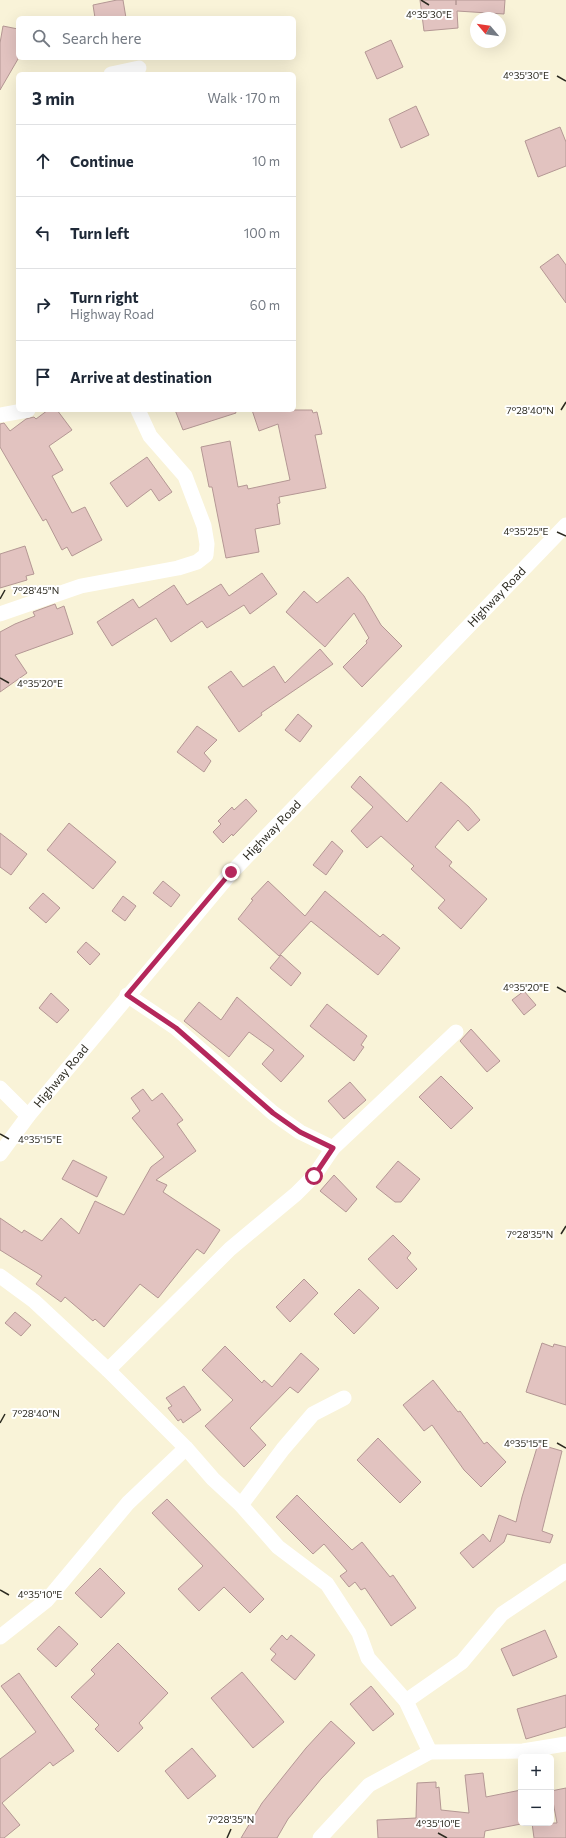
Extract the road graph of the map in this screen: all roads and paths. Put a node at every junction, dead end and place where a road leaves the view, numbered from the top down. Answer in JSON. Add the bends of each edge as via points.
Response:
{"nodes":[{"id":1,"x":139,"y":68,"type":"dead end"},
{"id":2,"x":120,"y":72,"type":"edge"},
{"id":3,"x":17,"y":412,"type":"edge"},
{"id":4,"x":139,"y":412,"type":"edge"},
{"id":5,"x":0,"y":415,"type":"edge"},
{"id":6,"x":566,"y":525,"type":"edge"},
{"id":7,"x":0,"y":614,"type":"edge"},
{"id":8,"x":127,"y":995,"type":"junction"},
{"id":9,"x":456,"y":1032,"type":"dead end"},
{"id":10,"x":0,"y":1088,"type":"edge"},
{"id":11,"x":28,"y":1116,"type":"junction"},
{"id":12,"x":333,"y":1148,"type":"junction"},
{"id":13,"x":0,"y":1154,"type":"edge"},
{"id":14,"x":0,"y":1276,"type":"edge"},
{"id":15,"x":108,"y":1370,"type":"junction"},
{"id":16,"x":344,"y":1398,"type":"dead end"},
{"id":17,"x":186,"y":1448,"type":"junction"},
{"id":18,"x":242,"y":1505,"type":"junction"},
{"id":19,"x":566,"y":1571,"type":"edge"},
{"id":20,"x":0,"y":1637,"type":"edge"},
{"id":21,"x":406,"y":1701,"type":"junction"},
{"id":22,"x":566,"y":1744,"type":"edge"},
{"id":23,"x":430,"y":1752,"type":"junction"},
{"id":24,"x":320,"y":1838,"type":"edge"}],
"edges":[{"from":1,"to":2,"type":"street"},
{"from":3,"to":5,"type":"street"},
{"from":4,"to":7,"type":"street","via":[[150,436],[185,476],[204,526],[206,555],[197,562],[178,568],[81,586]]},
{"from":6,"to":8,"type":"street","name":"Highway Road","via":[[231,872]]},
{"from":8,"to":11,"type":"street","name":"Highway Road"},
{"from":8,"to":12,"type":"street","via":[[176,1028],[273,1113],[300,1132]]},
{"from":9,"to":12,"type":"street"},
{"from":10,"to":11,"type":"street"},
{"from":11,"to":13,"type":"street","name":"Highway Road"},
{"from":12,"to":15,"type":"street","via":[[314,1176],[296,1194],[230,1249]]},
{"from":14,"to":15,"type":"street","via":[[34,1301]]},
{"from":15,"to":17,"type":"street"},
{"from":16,"to":18,"type":"street","via":[[313,1414],[283,1449]]},
{"from":17,"to":18,"type":"street","via":[[213,1479]]},
{"from":17,"to":20,"type":"street","via":[[128,1503],[47,1600]]},
{"from":18,"to":21,"type":"street","via":[[278,1547],[327,1584],[359,1633],[368,1658]]},
{"from":19,"to":21,"type":"street","via":[[502,1614],[462,1662]]},
{"from":21,"to":23,"type":"street"},
{"from":22,"to":23,"type":"street","via":[[524,1751]]},
{"from":23,"to":24,"type":"street","via":[[369,1785]]}]}
